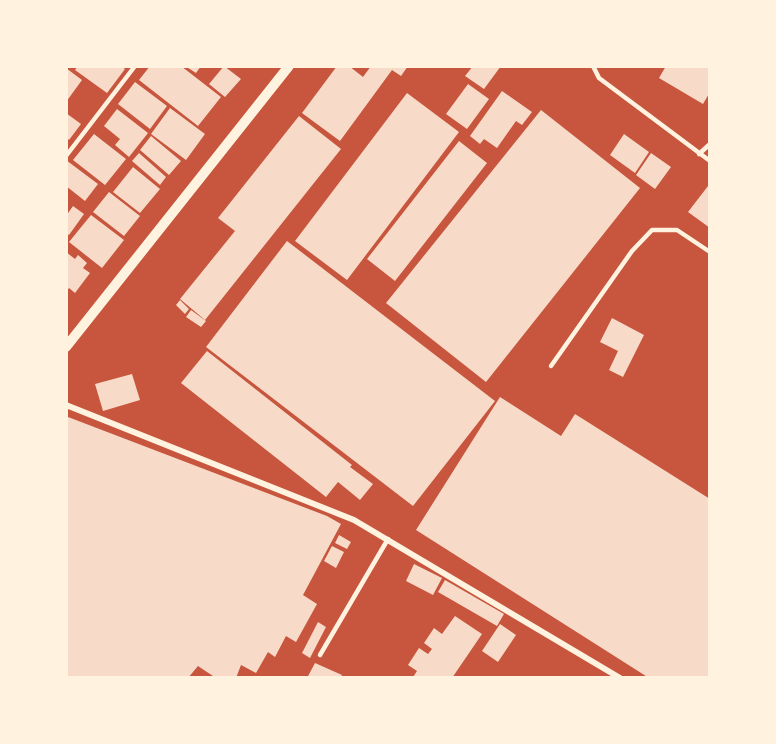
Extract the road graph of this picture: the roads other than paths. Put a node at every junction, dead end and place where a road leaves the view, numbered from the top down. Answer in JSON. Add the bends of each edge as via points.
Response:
{"nodes":[{"id":1,"x":135,"y":66,"type":"edge"},
{"id":2,"x":289,"y":66,"type":"edge"},
{"id":3,"x":593,"y":66,"type":"edge"},
{"id":4,"x":710,"y":144,"type":"edge"},
{"id":5,"x":699,"y":154,"type":"junction"},
{"id":6,"x":66,"y":156,"type":"edge"},
{"id":7,"x":710,"y":161,"type":"edge"},
{"id":8,"x":710,"y":252,"type":"edge"},
{"id":9,"x":66,"y":347,"type":"edge"},
{"id":10,"x":551,"y":366,"type":"dead end"},
{"id":11,"x":66,"y":405,"type":"edge"},
{"id":12,"x":388,"y":539,"type":"junction"},
{"id":13,"x":320,"y":655,"type":"dead end"},
{"id":14,"x":620,"y":678,"type":"edge"}],
"edges":[{"from":1,"to":6,"type":"lane"},
{"from":2,"to":9,"type":"street"},
{"from":3,"to":5,"type":"lane","via":[[599,78]]},
{"from":4,"to":5,"type":"lane"},
{"from":5,"to":7,"type":"lane"},
{"from":8,"to":10,"type":"lane","via":[[677,230],[652,230],[632,251]]},
{"from":11,"to":12,"type":"street","via":[[354,520]]},
{"from":12,"to":13,"type":"lane"},
{"from":12,"to":14,"type":"street"}]}
